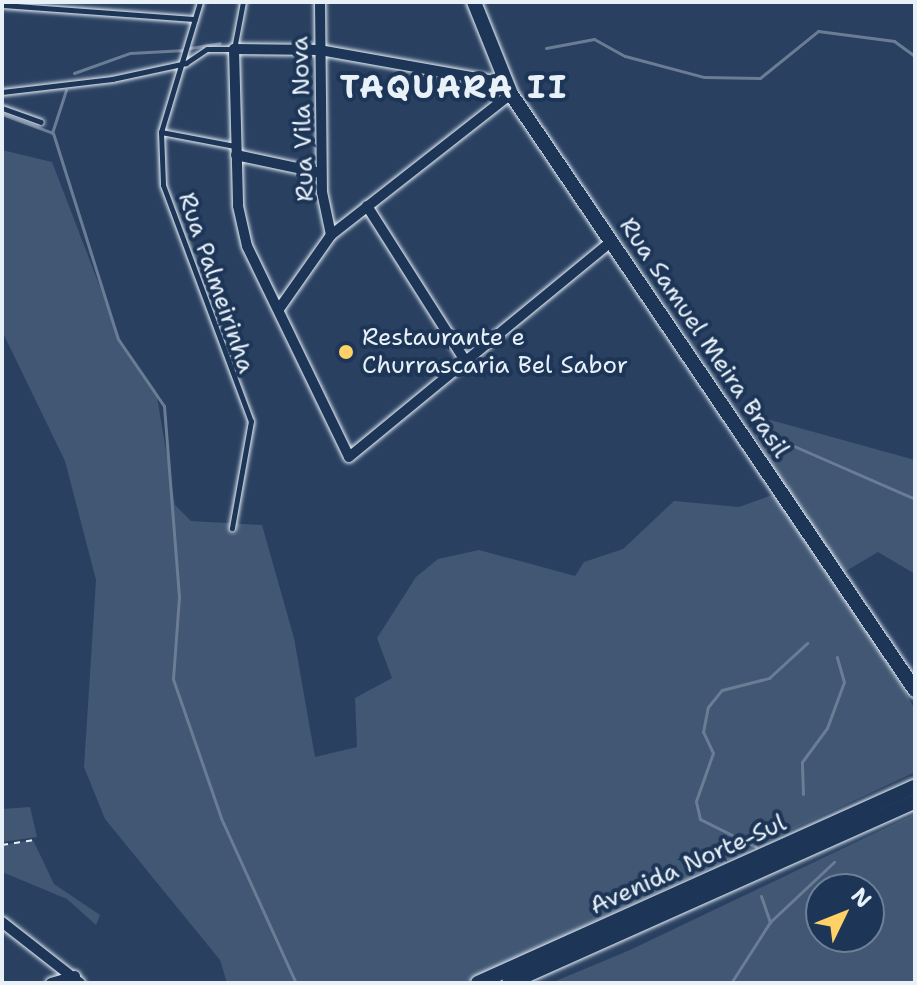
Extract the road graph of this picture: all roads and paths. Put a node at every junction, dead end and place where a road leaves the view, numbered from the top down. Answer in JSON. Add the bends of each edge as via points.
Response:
{"nodes":[{"id":1,"x":200,"y":2,"type":"edge"},
{"id":2,"x":243,"y":2,"type":"edge"},
{"id":3,"x":320,"y":2,"type":"edge"},
{"id":4,"x":474,"y":2,"type":"edge"},
{"id":5,"x":2,"y":5,"type":"edge"},
{"id":6,"x":194,"y":19,"type":"junction"},
{"id":7,"x":234,"y":49,"type":"junction"},
{"id":8,"x":319,"y":50,"type":"junction"},
{"id":9,"x":186,"y":63,"type":"junction"},
{"id":10,"x":508,"y":88,"type":"junction"},
{"id":11,"x":2,"y":92,"type":"edge"},
{"id":12,"x":2,"y":108,"type":"edge"},
{"id":13,"x":41,"y":122,"type":"dead end"},
{"id":14,"x":161,"y":132,"type":"junction"},
{"id":15,"x":236,"y":151,"type":"junction"},
{"id":16,"x":321,"y":173,"type":"junction"},
{"id":17,"x":367,"y":206,"type":"junction"},
{"id":18,"x":331,"y":235,"type":"junction"},
{"id":19,"x":612,"y":241,"type":"junction"},
{"id":20,"x":279,"y":309,"type":"junction"},
{"id":21,"x":468,"y":365,"type":"junction"},
{"id":22,"x":232,"y":528,"type":"dead end"},
{"id":23,"x":915,"y":690,"type":"edge"},
{"id":24,"x":2,"y":752,"type":"edge"},
{"id":25,"x":2,"y":763,"type":"edge"},
{"id":26,"x":915,"y":787,"type":"edge"},
{"id":27,"x":915,"y":801,"type":"edge"},
{"id":28,"x":33,"y":840,"type":"dead end"},
{"id":29,"x":2,"y":845,"type":"edge"},
{"id":30,"x":2,"y":922,"type":"edge"},
{"id":31,"x":78,"y":979,"type":"edge"},
{"id":32,"x":51,"y":983,"type":"edge"},
{"id":33,"x":478,"y":983,"type":"edge"},
{"id":34,"x":509,"y":983,"type":"edge"}],
"edges":[{"from":1,"to":6,"type":"lane","name":"Rua Palmeirinha"},
{"from":2,"to":7,"type":"lane"},
{"from":3,"to":8,"type":"street","name":"Rua Vila Nova"},
{"from":4,"to":10,"type":"main road","name":"Rua Samuel Meira Brasil"},
{"from":5,"to":6,"type":"lane"},
{"from":6,"to":9,"type":"lane","name":"Rua Palmeirinha"},
{"from":7,"to":8,"type":"street"},
{"from":7,"to":9,"type":"lane","via":[[207,49]]},
{"from":7,"to":15,"type":"street"},
{"from":8,"to":10,"type":"street"},
{"from":8,"to":16,"type":"street","name":"Rua Vila Nova"},
{"from":9,"to":11,"type":"lane"},
{"from":9,"to":14,"type":"lane","name":"Rua Palmeirinha"},
{"from":10,"to":17,"type":"street"},
{"from":10,"to":19,"type":"main road","name":"Rua Samuel Meira Brasil"},
{"from":12,"to":13,"type":"lane"},
{"from":14,"to":15,"type":"lane"},
{"from":14,"to":22,"type":"lane","name":"Rua Palmeirinha","via":[[174,224],[251,421]]},
{"from":15,"to":16,"type":"street"},
{"from":15,"to":20,"type":"street","via":[[247,246]]},
{"from":16,"to":18,"type":"street","name":"Rua Vila Nova"},
{"from":17,"to":18,"type":"street"},
{"from":17,"to":21,"type":"street"},
{"from":18,"to":20,"type":"street"},
{"from":19,"to":21,"type":"street"},
{"from":19,"to":23,"type":"main road","name":"Rua Samuel Meira Brasil"},
{"from":20,"to":21,"type":"street","via":[[349,457]]},
{"from":24,"to":25,"type":"path"},
{"from":26,"to":33,"type":"main road","name":"Avenida Norte-Sul"},
{"from":27,"to":34,"type":"main road","name":"Avenida Norte-Sul"},
{"from":28,"to":29,"type":"path"},
{"from":30,"to":31,"type":"street"},
{"from":31,"to":32,"type":"street"}]}
